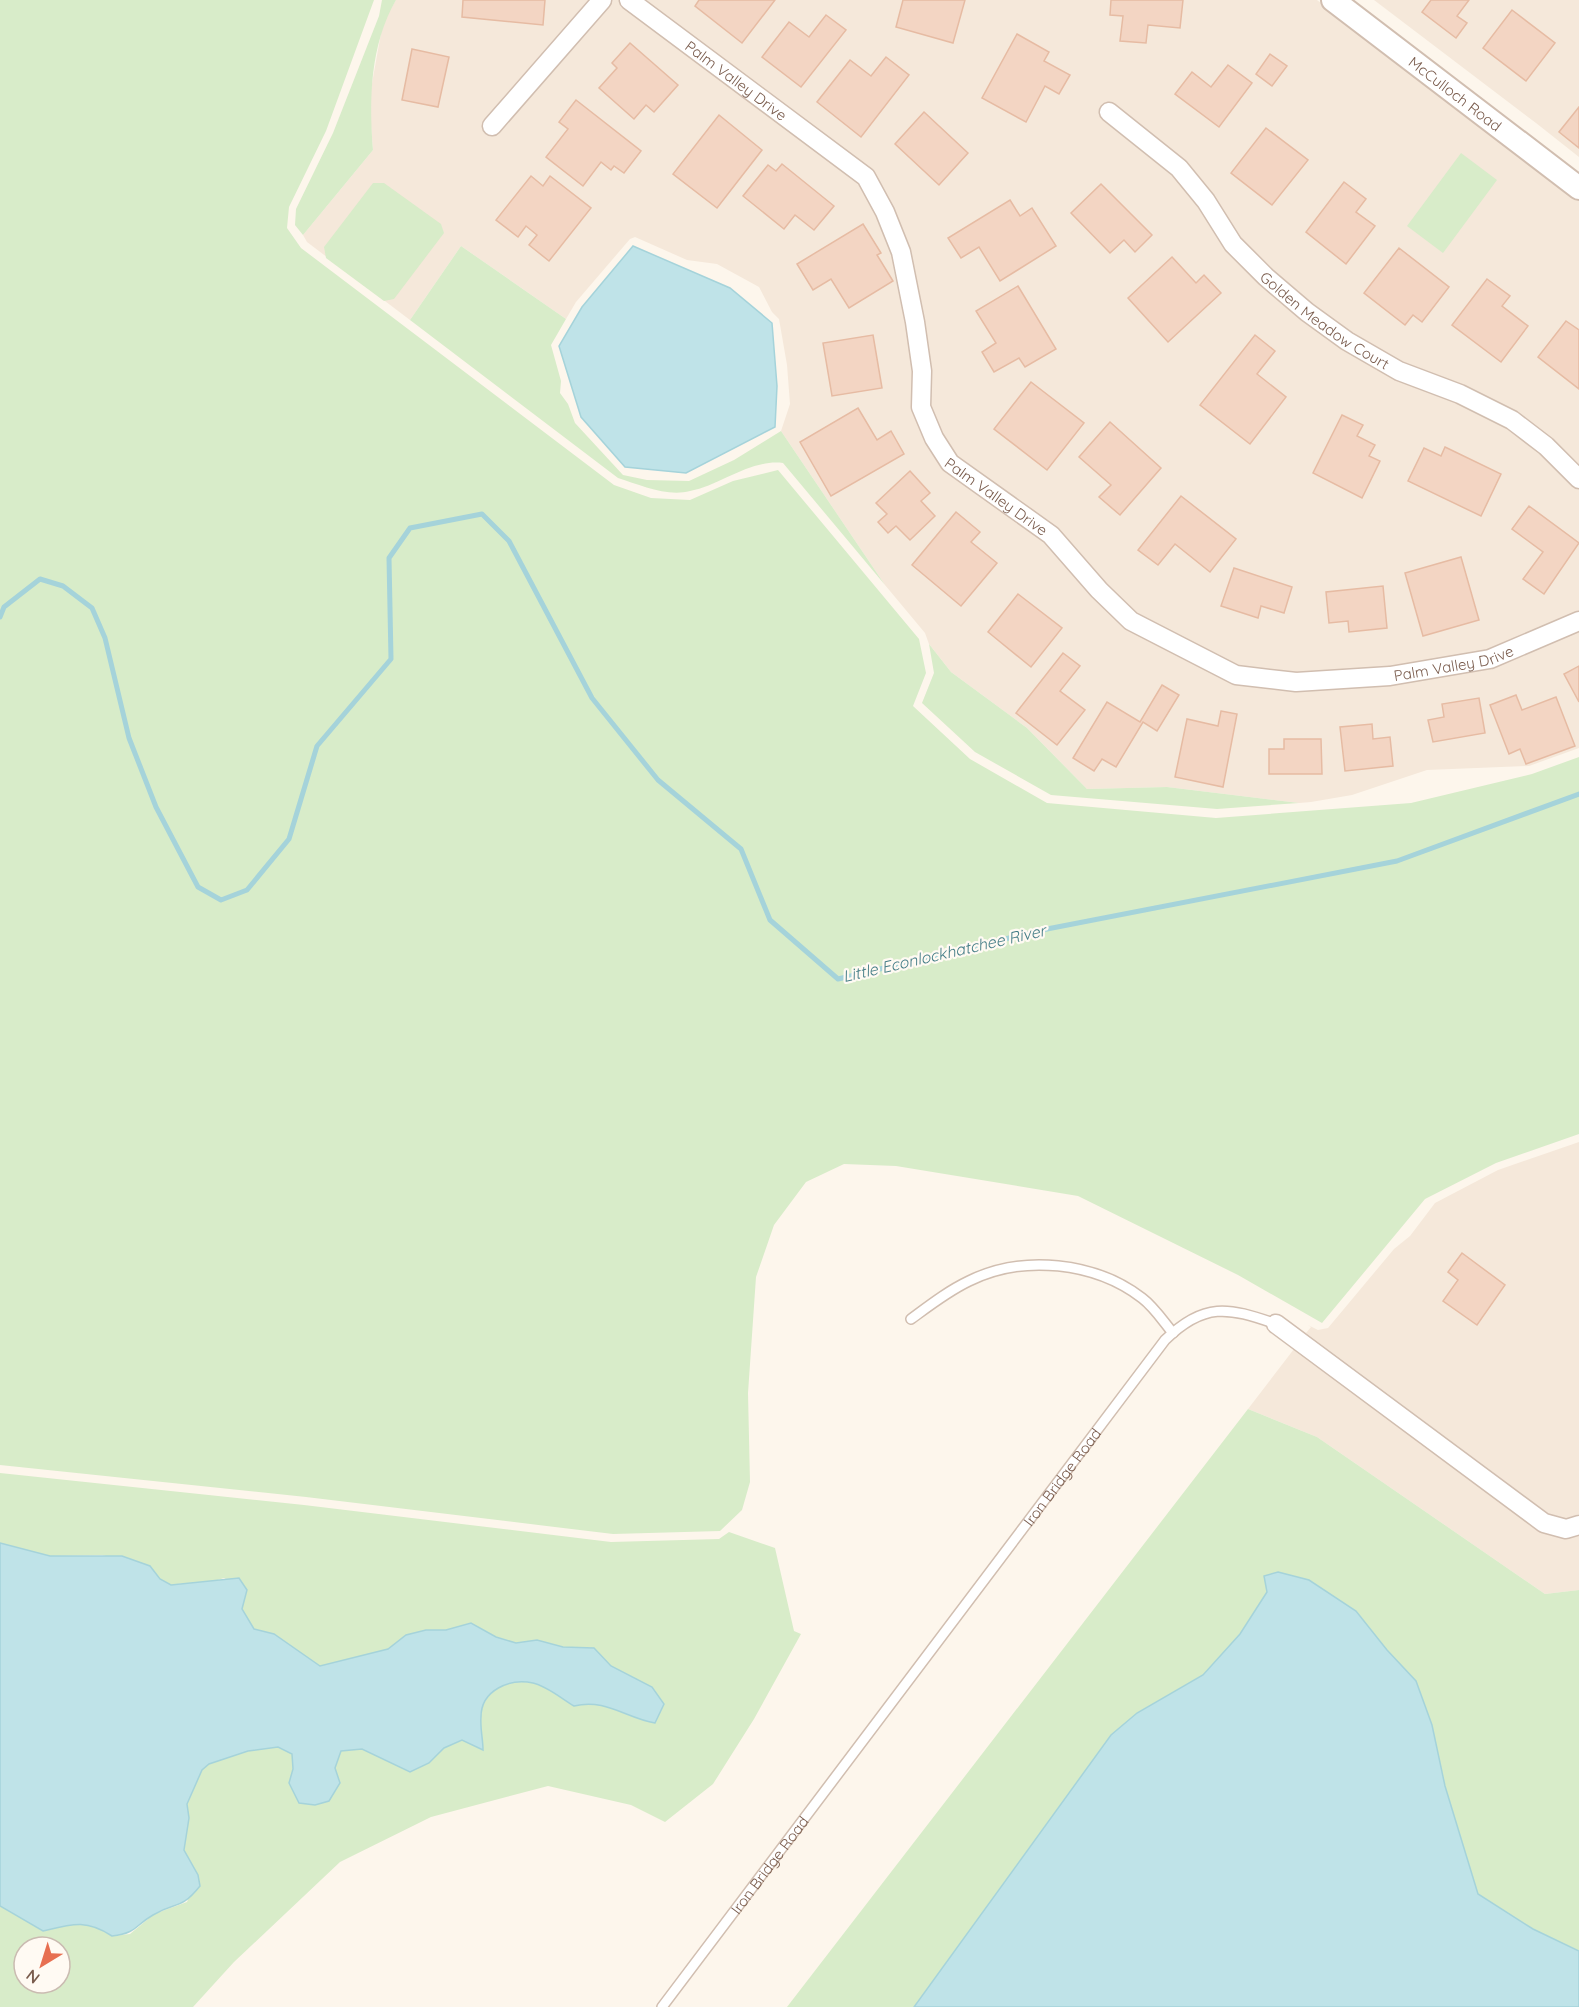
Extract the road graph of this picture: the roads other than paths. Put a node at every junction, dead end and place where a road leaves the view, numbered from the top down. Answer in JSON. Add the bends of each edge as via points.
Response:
{"nodes":[{"id":1,"x":602,"y":0,"type":"edge"},
{"id":2,"x":629,"y":0,"type":"edge"},
{"id":3,"x":1333,"y":0,"type":"edge"},
{"id":4,"x":1109,"y":112,"type":"dead end"},
{"id":5,"x":492,"y":126,"type":"dead end"},
{"id":6,"x":1579,"y":188,"type":"edge"},
{"id":7,"x":1579,"y":479,"type":"edge"},
{"id":8,"x":1579,"y":621,"type":"edge"},
{"id":9,"x":911,"y":1319,"type":"dead end"},
{"id":10,"x":1276,"y":1324,"type":"joint"},
{"id":11,"x":1173,"y":1333,"type":"junction"},
{"id":12,"x":1579,"y":1525,"type":"edge"},
{"id":13,"x":662,"y":2007,"type":"edge"}],
"edges":[{"from":1,"to":5,"type":"street"},
{"from":2,"to":8,"type":"street","name":"Palm Valley Drive","via":[[866,177],[901,252],[919,352],[921,407],[934,438],[950,463],[1051,535],[1131,621],[1236,675],[1296,682],[1390,676],[1490,659]]},
{"from":3,"to":6,"type":"street","name":"McCulloch Road"},
{"from":4,"to":7,"type":"street","name":"Golden Meadow Court","via":[[1179,168],[1233,244],[1307,312],[1399,371],[1460,394],[1512,420]]},
{"from":9,"to":11,"type":"lane","via":[[970,1280],[1005,1268],[1051,1264],[1117,1281],[1144,1300]]},
{"from":10,"to":11,"type":"lane","name":"Iron Bridge Road","via":[[1240,1311],[1214,1311],[1185,1321]]},
{"from":10,"to":12,"type":"street","name":"Iron Bridge Road","via":[[1544,1523],[1566,1529]]},
{"from":11,"to":13,"type":"lane","name":"Iron Bridge Road"}]}
